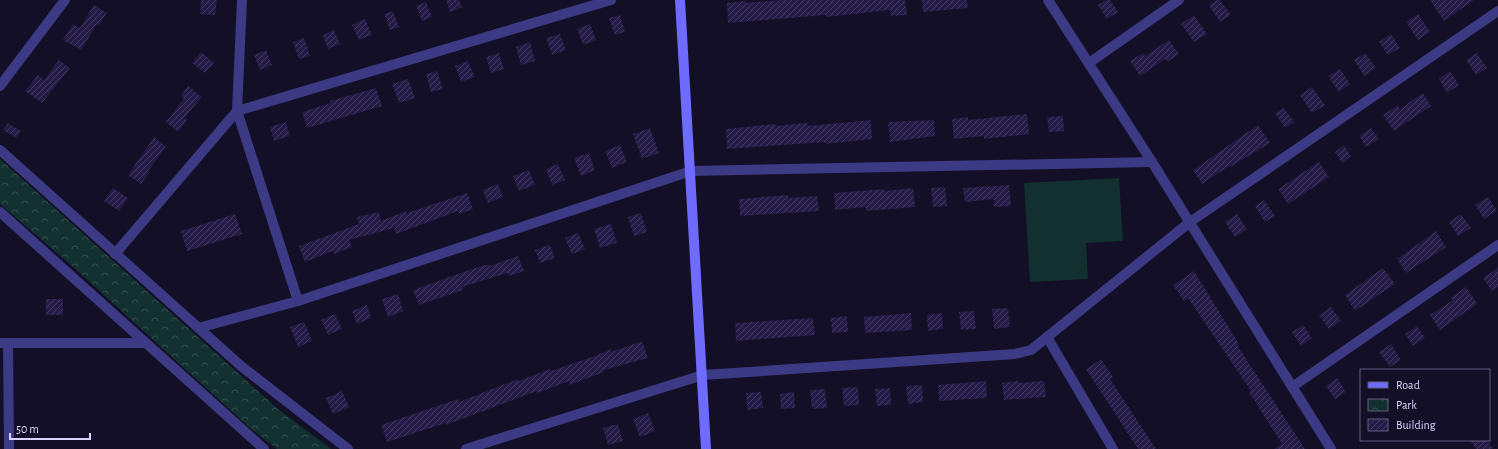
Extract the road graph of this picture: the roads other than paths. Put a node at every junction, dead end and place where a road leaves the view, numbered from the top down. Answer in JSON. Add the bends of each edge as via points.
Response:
{"nodes":[{"id":1,"x":65,"y":0,"type":"edge"},
{"id":2,"x":242,"y":0,"type":"edge"},
{"id":3,"x":611,"y":0,"type":"edge"},
{"id":4,"x":680,"y":0,"type":"edge"},
{"id":5,"x":1048,"y":0,"type":"edge"},
{"id":6,"x":1179,"y":0,"type":"edge"},
{"id":7,"x":1498,"y":11,"type":"edge"},
{"id":8,"x":1089,"y":63,"type":"junction"},
{"id":9,"x":0,"y":86,"type":"edge"},
{"id":10,"x":237,"y":111,"type":"junction"},
{"id":11,"x":0,"y":150,"type":"edge"},
{"id":12,"x":1152,"y":162,"type":"junction"},
{"id":13,"x":691,"y":172,"type":"junction"},
{"id":14,"x":0,"y":212,"type":"edge"},
{"id":15,"x":1190,"y":222,"type":"junction"},
{"id":16,"x":1498,"y":245,"type":"edge"},
{"id":17,"x":115,"y":254,"type":"junction"},
{"id":18,"x":298,"y":301,"type":"junction"},
{"id":19,"x":198,"y":328,"type":"junction"},
{"id":20,"x":1047,"y":337,"type":"junction"},
{"id":21,"x":4,"y":343,"type":"edge"},
{"id":22,"x":145,"y":343,"type":"junction"},
{"id":23,"x":702,"y":375,"type":"junction"},
{"id":24,"x":1292,"y":387,"type":"junction"},
{"id":25,"x":9,"y":449,"type":"edge"},
{"id":26,"x":264,"y":449,"type":"edge"},
{"id":27,"x":348,"y":449,"type":"edge"},
{"id":28,"x":466,"y":449,"type":"edge"},
{"id":29,"x":706,"y":449,"type":"edge"},
{"id":30,"x":1113,"y":449,"type":"edge"},
{"id":31,"x":1331,"y":449,"type":"edge"}],
"edges":[{"from":1,"to":9,"type":"street"},
{"from":2,"to":10,"type":"street"},
{"from":3,"to":10,"type":"street"},
{"from":4,"to":13,"type":"street"},
{"from":5,"to":8,"type":"street"},
{"from":6,"to":8,"type":"street"},
{"from":7,"to":15,"type":"street"},
{"from":8,"to":12,"type":"street"},
{"from":10,"to":17,"type":"street"},
{"from":10,"to":18,"type":"street"},
{"from":11,"to":17,"type":"street"},
{"from":12,"to":13,"type":"street"},
{"from":12,"to":15,"type":"street"},
{"from":13,"to":18,"type":"street"},
{"from":13,"to":23,"type":"street"},
{"from":14,"to":22,"type":"street"},
{"from":15,"to":20,"type":"street"},
{"from":15,"to":24,"type":"street"},
{"from":16,"to":24,"type":"street"},
{"from":17,"to":19,"type":"street"},
{"from":18,"to":19,"type":"street"},
{"from":19,"to":27,"type":"street","via":[[241,366]]},
{"from":20,"to":23,"type":"street","via":[[1031,350],[1016,354]]},
{"from":20,"to":30,"type":"street"},
{"from":21,"to":22,"type":"street"},
{"from":21,"to":25,"type":"street"},
{"from":22,"to":26,"type":"street"},
{"from":23,"to":28,"type":"street"},
{"from":23,"to":29,"type":"street"},
{"from":24,"to":31,"type":"street"}]}
